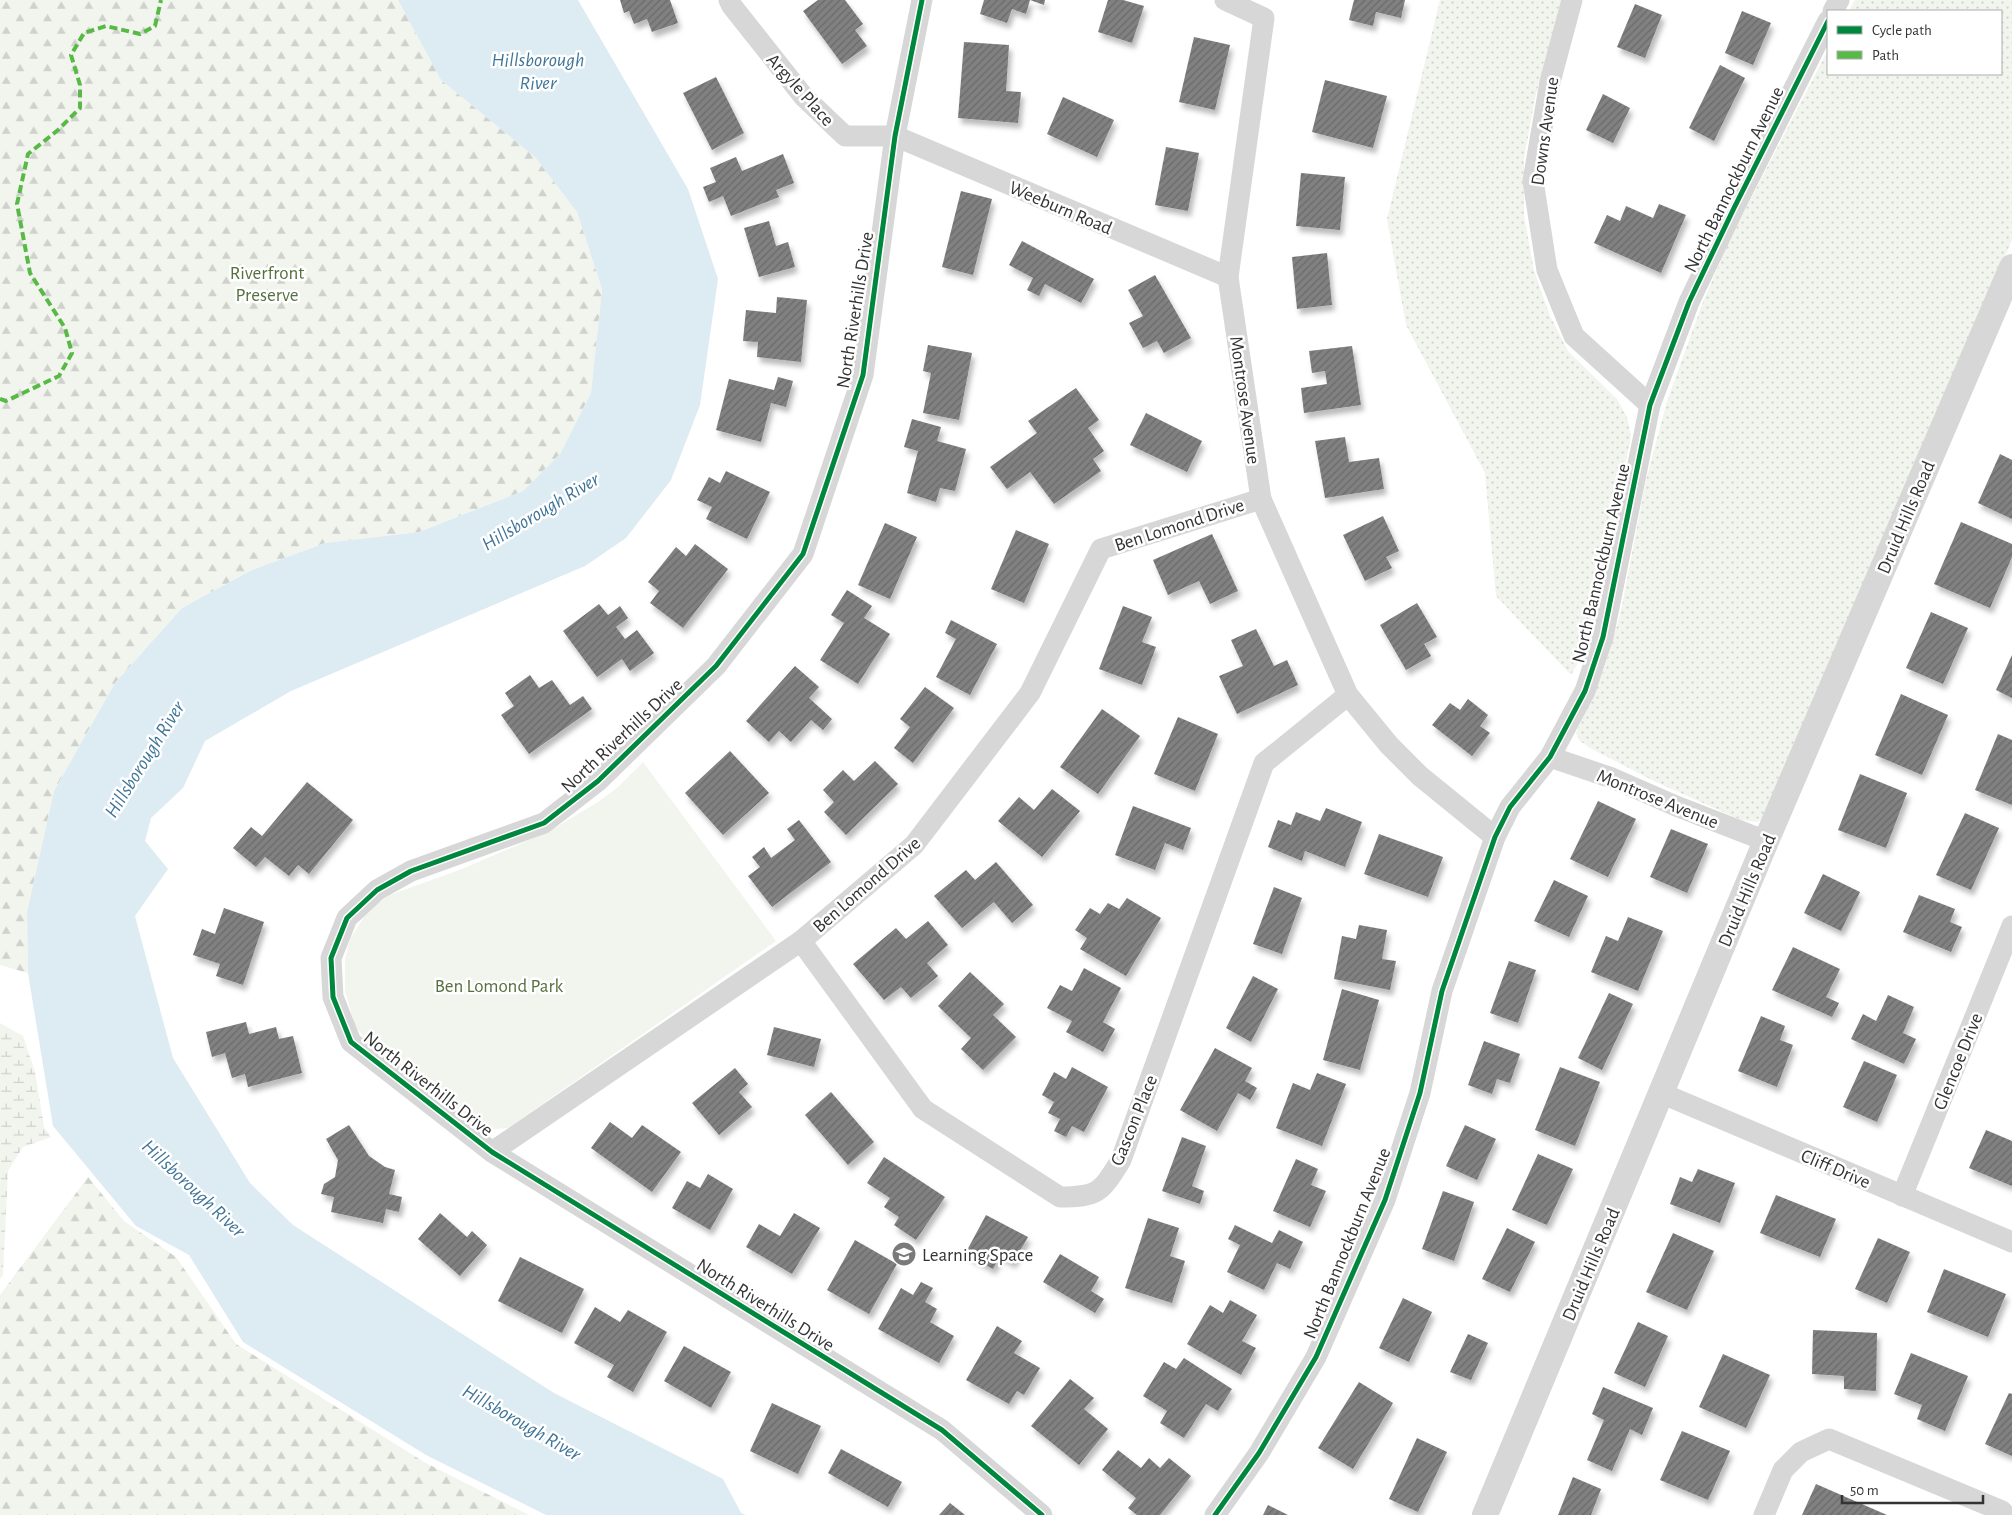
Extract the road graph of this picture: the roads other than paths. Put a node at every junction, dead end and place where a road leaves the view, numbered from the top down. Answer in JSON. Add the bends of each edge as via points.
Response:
{"nodes":[{"id":1,"x":729,"y":0,"type":"edge"},
{"id":2,"x":922,"y":0,"type":"edge"},
{"id":3,"x":1226,"y":0,"type":"edge"},
{"id":4,"x":1572,"y":0,"type":"edge"},
{"id":5,"x":1827,"y":23,"type":"edge"},
{"id":6,"x":895,"y":136,"type":"junction"},
{"id":7,"x":2012,"y":267,"type":"edge"},
{"id":8,"x":1228,"y":278,"type":"junction"},
{"id":9,"x":1650,"y":405,"type":"junction"},
{"id":10,"x":1261,"y":498,"type":"junction"},
{"id":11,"x":1348,"y":695,"type":"junction"},
{"id":12,"x":1550,"y":756,"type":"junction"},
{"id":13,"x":1495,"y":837,"type":"junction"},
{"id":14,"x":1766,"y":841,"type":"junction"},
{"id":15,"x":2012,"y":926,"type":"edge"},
{"id":16,"x":801,"y":941,"type":"junction"},
{"id":17,"x":1661,"y":1093,"type":"junction"},
{"id":18,"x":492,"y":1152,"type":"junction"},
{"id":19,"x":1902,"y":1196,"type":"junction"},
{"id":20,"x":2012,"y":1242,"type":"edge"},
{"id":21,"x":1042,"y":1515,"type":"edge"},
{"id":22,"x":1215,"y":1515,"type":"edge"},
{"id":23,"x":1485,"y":1515,"type":"edge"},
{"id":24,"x":1764,"y":1515,"type":"edge"},
{"id":25,"x":2005,"y":1515,"type":"edge"}],
"edges":[{"from":1,"to":6,"type":"street","name":"Argyle Place","via":[[804,97],[845,136]]},
{"from":2,"to":6,"type":"street","name":"North Riverhills Drive"},
{"from":3,"to":8,"type":"street","name":"Montrose Avenue","via":[[1264,18]]},
{"from":4,"to":9,"type":"street","name":"Downs Avenue","via":[[1550,82],[1533,181],[1547,270],[1574,336]]},
{"from":5,"to":9,"type":"street","name":"North Bannockburn Avenue","via":[[1689,302]]},
{"from":6,"to":8,"type":"street","name":"Weeburn Road"},
{"from":6,"to":18,"type":"street","name":"North Riverhills Drive","via":[[863,375],[803,554],[716,666],[598,781],[544,823],[410,871],[377,890],[347,918],[331,958],[333,997],[351,1042]]},
{"from":7,"to":14,"type":"street","name":"Druid Hills Road"},
{"from":8,"to":10,"type":"street","name":"Montrose Avenue"},
{"from":9,"to":12,"type":"street","name":"North Bannockburn Avenue","via":[[1603,637],[1585,691]]},
{"from":10,"to":11,"type":"street","name":"Montrose Avenue"},
{"from":10,"to":16,"type":"street","name":"Ben Lomond Drive","via":[[1101,549],[1030,693],[914,845]]},
{"from":11,"to":13,"type":"street","name":"Montrose Avenue","via":[[1389,745],[1420,776]]},
{"from":11,"to":16,"type":"street","name":"Gascon Place","via":[[1264,763],[1121,1160],[1104,1187],[1084,1196],[1060,1196],[923,1109]]},
{"from":12,"to":13,"type":"street","name":"North Bannockburn Avenue","via":[[1510,807]]},
{"from":12,"to":14,"type":"street","name":"Montrose Avenue"},
{"from":13,"to":22,"type":"street","name":"North Bannockburn Avenue","via":[[1442,991],[1420,1093],[1385,1200],[1316,1357],[1259,1453]]},
{"from":14,"to":17,"type":"street","name":"Druid Hills Road"},
{"from":15,"to":19,"type":"street","name":"Glencoe Drive"},
{"from":16,"to":18,"type":"street","name":"Ben Lomond Drive"},
{"from":17,"to":19,"type":"street","name":"Cliff Drive"},
{"from":17,"to":23,"type":"street","name":"Druid Hills Road"},
{"from":18,"to":21,"type":"street","name":"North Riverhills Drive","via":[[942,1430]]},
{"from":19,"to":20,"type":"street","name":"Cliff Drive"},
{"from":24,"to":25,"type":"street","via":[[1783,1470],[1801,1452],[1829,1439]]}]}
